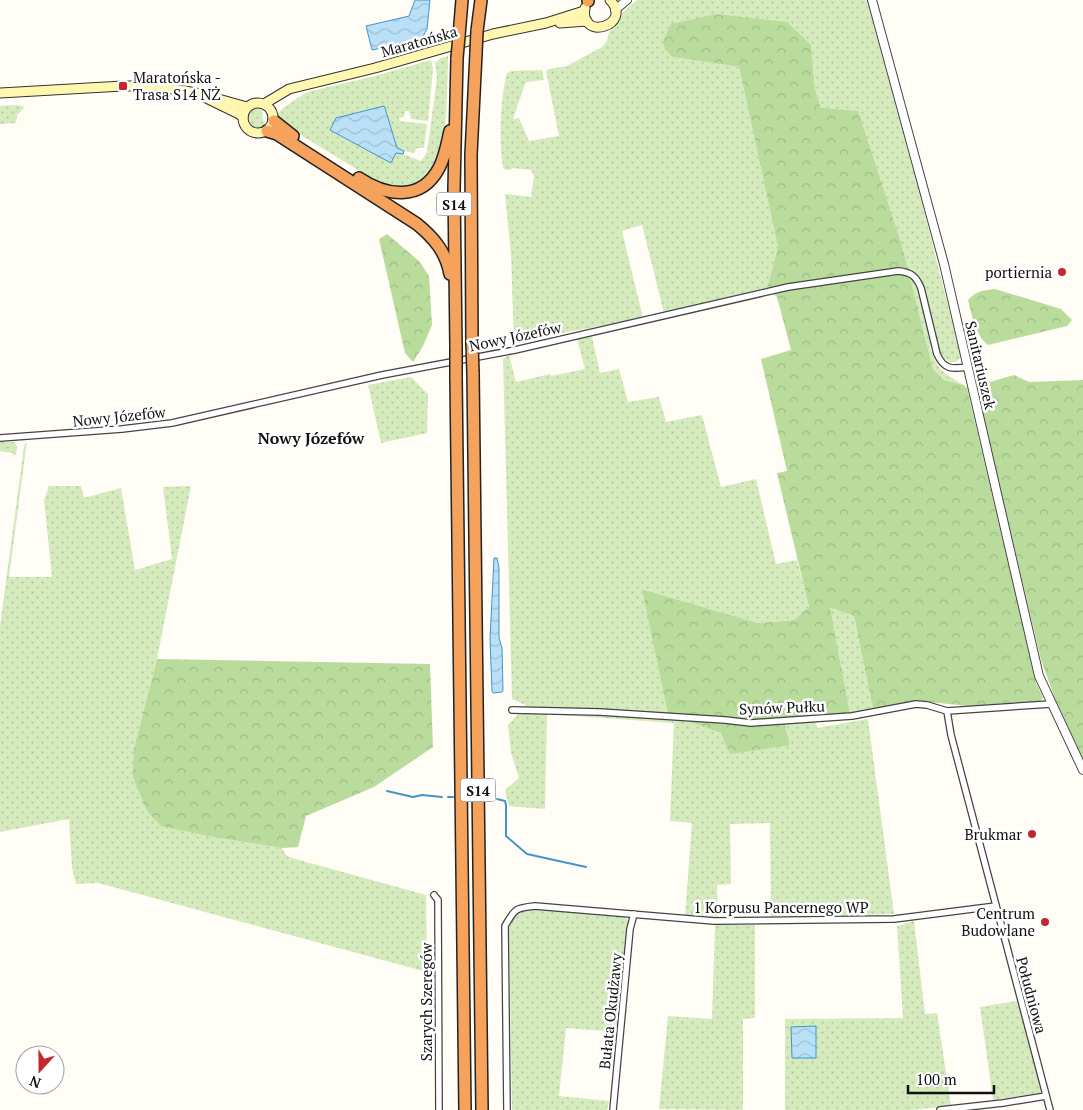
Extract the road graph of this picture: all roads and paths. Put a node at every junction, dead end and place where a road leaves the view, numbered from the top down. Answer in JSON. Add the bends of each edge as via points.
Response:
{"nodes":[{"id":1,"x":462,"y":0,"type":"edge"},
{"id":2,"x":611,"y":0,"type":"edge"},
{"id":3,"x":627,"y":0,"type":"edge"},
{"id":4,"x":872,"y":0,"type":"edge"},
{"id":5,"x":481,"y":1,"type":"edge"},
{"id":6,"x":588,"y":3,"type":"edge"},
{"id":7,"x":616,"y":10,"type":"junction"},
{"id":8,"x":587,"y":21,"type":"junction"},
{"id":9,"x":546,"y":23,"type":"junction"},
{"id":10,"x":300,"y":86,"type":"junction"},
{"id":11,"x":0,"y":93,"type":"edge"},
{"id":12,"x":196,"y":93,"type":"junction"},
{"id":13,"x":264,"y":104,"type":"junction"},
{"id":14,"x":247,"y":108,"type":"junction"},
{"id":15,"x":455,"y":108,"type":"junction"},
{"id":16,"x":243,"y":117,"type":"junction"},
{"id":17,"x":271,"y":121,"type":"junction"},
{"id":18,"x":455,"y":301,"type":"junction"},
{"id":19,"x":968,"y":367,"type":"junction"},
{"id":20,"x":0,"y":438,"type":"edge"},
{"id":21,"x":1051,"y":704,"type":"junction"},
{"id":22,"x":512,"y":710,"type":"dead end"},
{"id":23,"x":947,"y":711,"type":"junction"},
{"id":24,"x":1083,"y":770,"type":"edge"},
{"id":25,"x":434,"y":895,"type":"dead end"},
{"id":26,"x":996,"y":906,"type":"junction"},
{"id":27,"x":634,"y":914,"type":"junction"},
{"id":28,"x":1046,"y":1096,"type":"junction"},
{"id":29,"x":439,"y":1110,"type":"edge"},
{"id":30,"x":465,"y":1110,"type":"edge"},
{"id":31,"x":482,"y":1110,"type":"edge"},
{"id":32,"x":506,"y":1110,"type":"edge"},
{"id":33,"x":613,"y":1110,"type":"edge"},
{"id":34,"x":619,"y":1110,"type":"edge"},
{"id":35,"x":940,"y":1110,"type":"edge"},
{"id":36,"x":1050,"y":1110,"type":"edge"}],
"edges":[{"from":1,"to":15,"type":"highway","number":"S14","bridge":true},
{"from":2,"to":7,"type":"main road"},
{"from":3,"to":7,"type":"street"},
{"from":4,"to":19,"type":"street","name":"Sanitariuszek","via":[[944,264]]},
{"from":5,"to":31,"type":"highway","number":"S14","bridge":true,"via":[[471,184]]},
{"from":6,"to":8,"type":"main road"},
{"from":6,"to":9,"type":"main road","name":"Maratońska"},
{"from":7,"to":8,"type":"main road","name":"Maratońska","via":[[607,26],[594,27]]},
{"from":8,"to":9,"type":"main road","name":"Maratońska"},
{"from":9,"to":10,"type":"main road","name":"Maratońska","via":[[492,34]]},
{"from":10,"to":13,"type":"main road","name":"Maratońska","via":[[286,90]]},
{"from":10,"to":17,"type":"main road","name":"Maratońska","via":[[276,104]]},
{"from":11,"to":12,"type":"main road","via":[[145,86]]},
{"from":12,"to":14,"type":"main road"},
{"from":12,"to":16,"type":"main road"},
{"from":13,"to":14,"type":"main road","via":[[254,103]]},
{"from":13,"to":17,"type":"main road"},
{"from":14,"to":16,"type":"main road"},
{"from":15,"to":17,"type":"highway","via":[[439,168],[417,190],[400,193],[390,193],[364,181]]},
{"from":15,"to":18,"type":"highway","number":"S14"},
{"from":16,"to":17,"type":"main road","via":[[245,126],[253,132],[262,133]]},
{"from":17,"to":18,"type":"highway","via":[[277,134],[430,235],[446,256]]},
{"from":18,"to":30,"type":"highway","number":"S14","bridge":true},
{"from":19,"to":20,"type":"street","name":"Nowy Józefów","via":[[947,367],[940,362],[917,279],[910,272],[898,271],[788,288],[172,423]]},
{"from":19,"to":21,"type":"street","name":"Sanitariuszek","via":[[1039,676]]},
{"from":21,"to":23,"type":"street","name":"Synów Pułku"},
{"from":21,"to":24,"type":"street","name":"Sanitariuszek"},
{"from":22,"to":23,"type":"street","name":"Synów Pułku","via":[[600,712],[751,723],[852,716],[916,704]]},
{"from":23,"to":26,"type":"street","name":"Południowa"},
{"from":25,"to":29,"type":"street","name":"Szarych Szeregów","via":[[438,900]]},
{"from":26,"to":27,"type":"street","name":"1 Korpusu Pancernego WP","via":[[894,920],[714,922]]},
{"from":26,"to":28,"type":"street","name":"Południowa"},
{"from":27,"to":32,"type":"street","name":"1 Korpusu Pancernego WP","via":[[535,906],[518,908],[511,915],[505,926]]},
{"from":27,"to":33,"type":"street","name":"Bułata Okudżawy"},
{"from":28,"to":35,"type":"street"},
{"from":28,"to":36,"type":"street","name":"Południowa"},
{"from":33,"to":34,"type":"street"}]}
